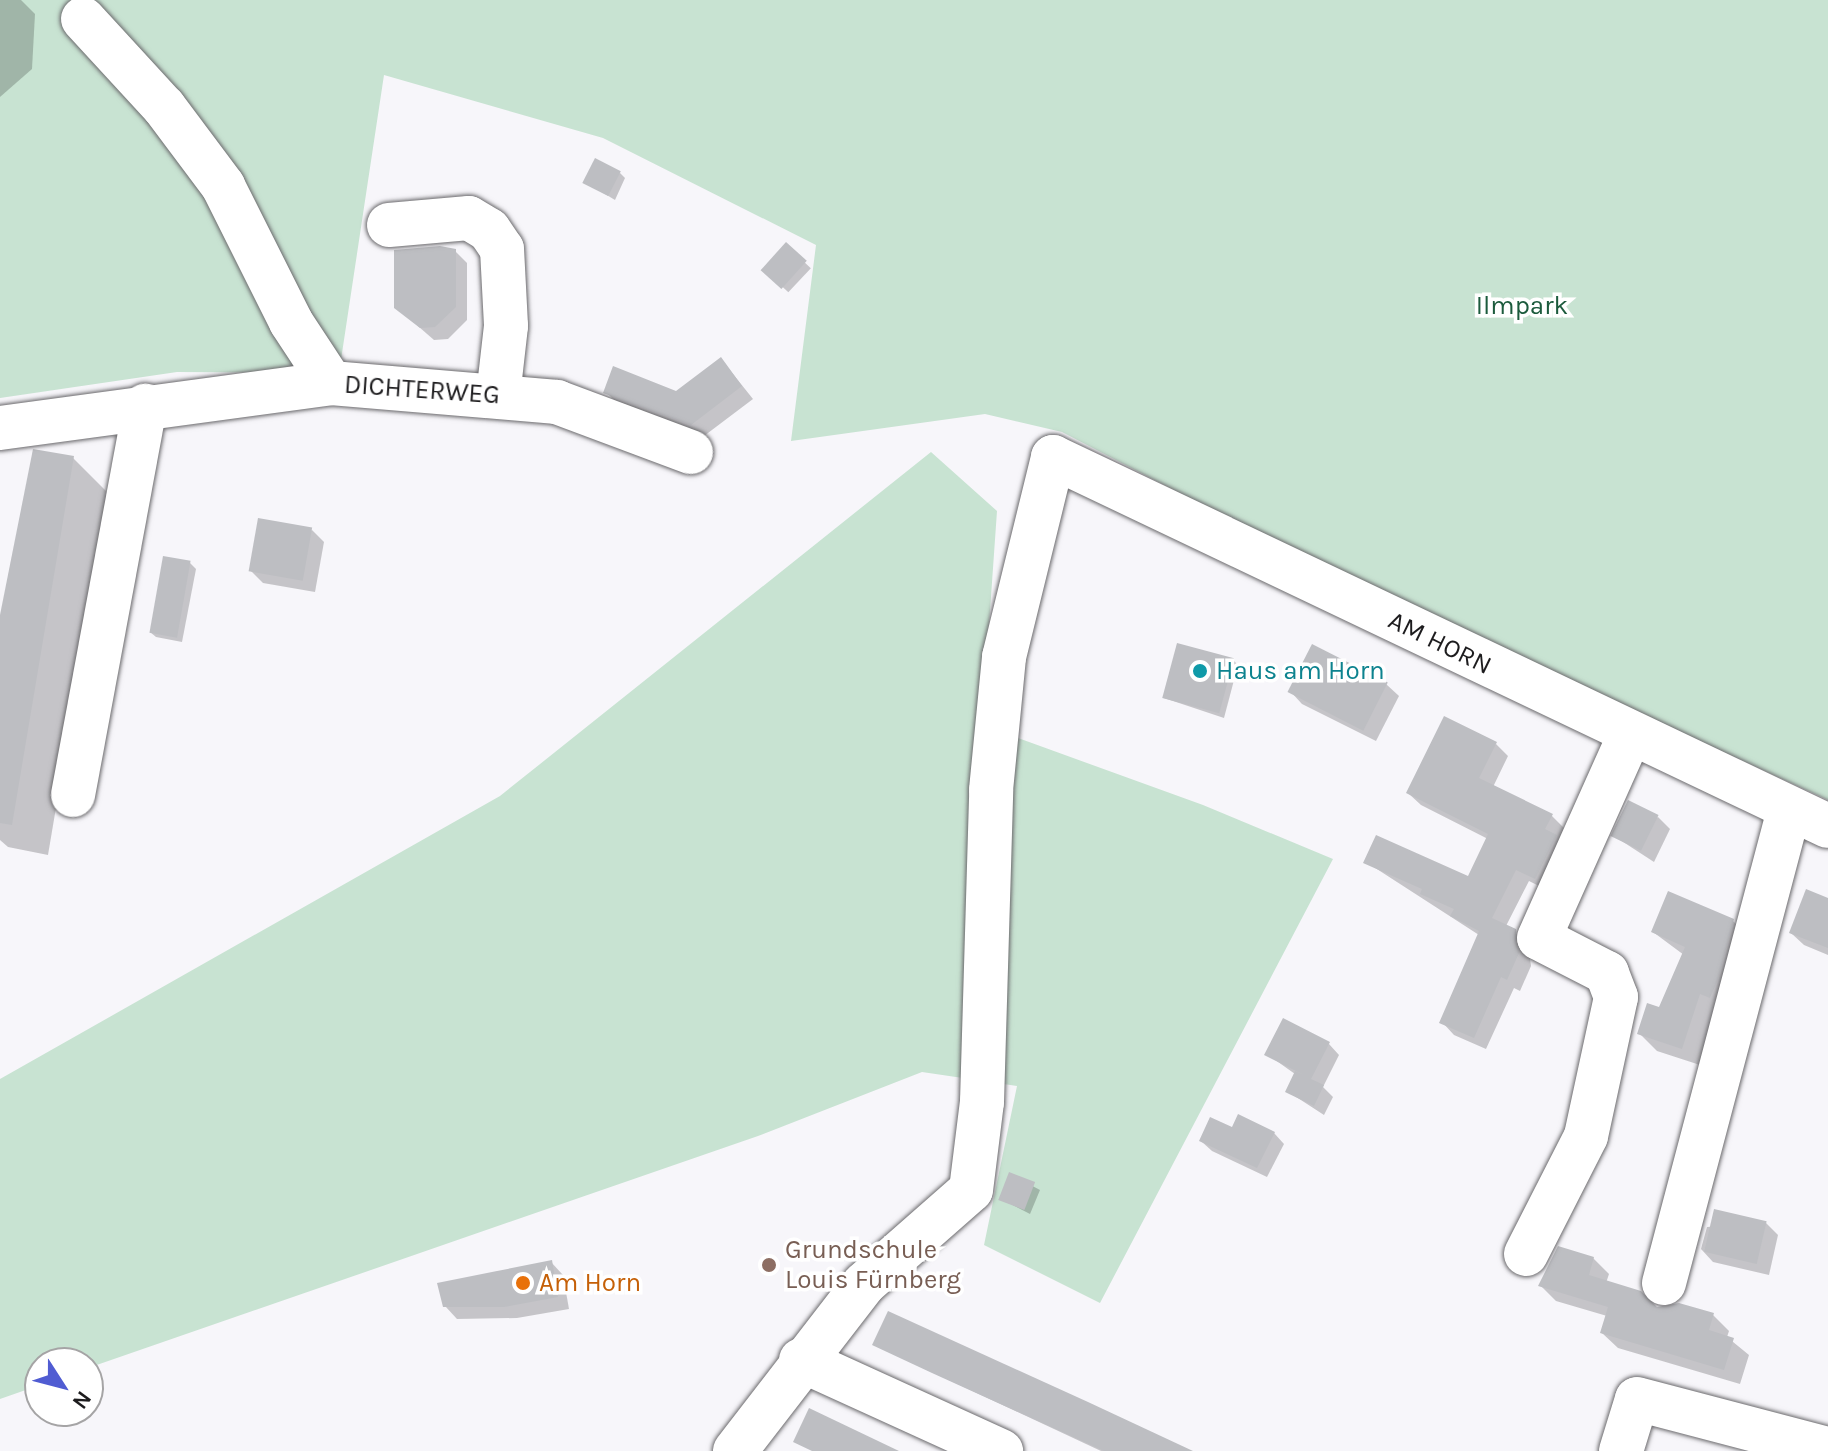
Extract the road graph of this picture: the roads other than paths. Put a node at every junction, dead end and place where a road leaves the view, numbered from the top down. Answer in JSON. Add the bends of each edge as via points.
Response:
{"nodes":[{"id":1,"x":83,"y":19,"type":"dead end"},
{"id":2,"x":389,"y":225,"type":"dead end"},
{"id":3,"x":331,"y":383,"type":"junction"},
{"id":4,"x":498,"y":396,"type":"junction"},
{"id":5,"x":145,"y":406,"type":"junction"},
{"id":6,"x":0,"y":428,"type":"edge"},
{"id":7,"x":691,"y":452,"type":"dead end"},
{"id":8,"x":1630,"y":735,"type":"junction"},
{"id":9,"x":73,"y":795,"type":"dead end"},
{"id":10,"x":1809,"y":818,"type":"edge"},
{"id":11,"x":1526,"y":1254,"type":"dead end"},
{"id":12,"x":1664,"y":1283,"type":"dead end"},
{"id":13,"x":801,"y":1360,"type":"junction"},
{"id":14,"x":1828,"y":1449,"type":"edge"},
{"id":15,"x":735,"y":1451,"type":"edge"},
{"id":16,"x":1001,"y":1451,"type":"edge"},
{"id":17,"x":1621,"y":1451,"type":"edge"}],
"edges":[{"from":1,"to":3,"type":"street","via":[[164,107],[223,186],[291,322]]},
{"from":2,"to":4,"type":"street","via":[[469,218],[489,230],[502,249],[506,326]]},
{"from":3,"to":4,"type":"street","name":"DICHTERWEG"},
{"from":3,"to":5,"type":"street","name":"DICHTERWEG"},
{"from":4,"to":7,"type":"street","name":"DICHTERWEG","via":[[557,402]]},
{"from":5,"to":6,"type":"street","name":"DICHTERWEG"},
{"from":5,"to":9,"type":"street"},
{"from":8,"to":10,"type":"street","name":"AM HORN"},
{"from":8,"to":11,"type":"street","via":[[1539,938],[1607,973],[1616,997],[1586,1136]]},
{"from":8,"to":13,"type":"street","name":"AM HORN","via":[[1053,457],[1004,657],[991,790],[978,1159],[964,1200],[885,1263]]},
{"from":10,"to":12,"type":"street"},
{"from":13,"to":15,"type":"street"},
{"from":13,"to":16,"type":"street"},
{"from":14,"to":17,"type":"street","via":[[1637,1399]]}]}
